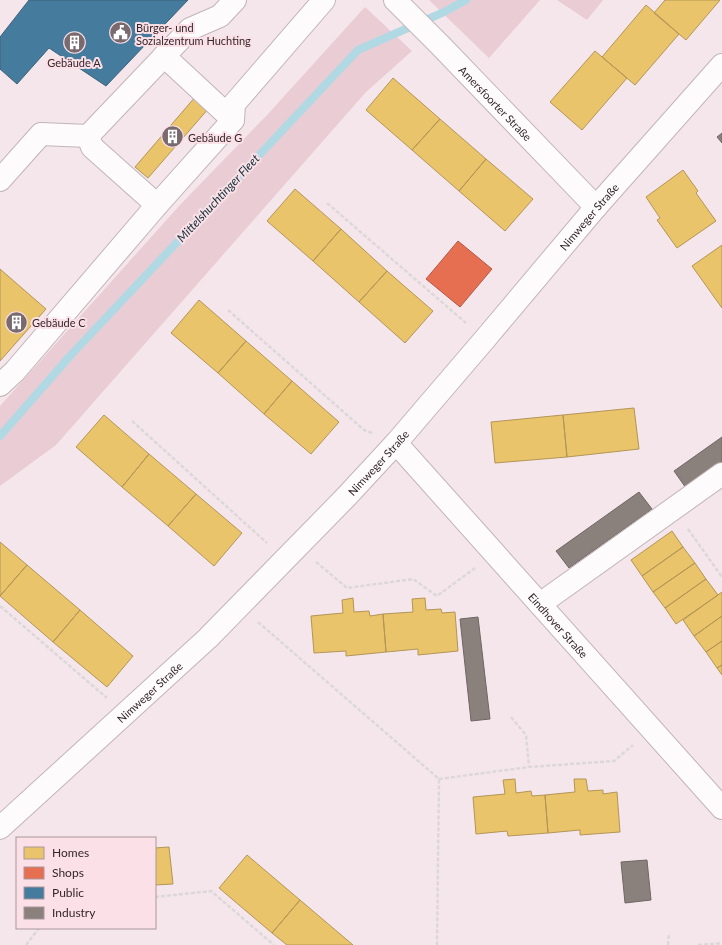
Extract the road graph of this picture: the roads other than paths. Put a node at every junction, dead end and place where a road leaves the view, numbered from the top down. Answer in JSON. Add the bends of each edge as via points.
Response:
{"nodes":[{"id":1,"x":234,"y":0,"type":"edge"},
{"id":2,"x":324,"y":0,"type":"edge"},
{"id":3,"x":395,"y":0,"type":"edge"},
{"id":4,"x":164,"y":56,"type":"junction"},
{"id":5,"x":722,"y":65,"type":"edge"},
{"id":6,"x":233,"y":120,"type":"junction"},
{"id":7,"x":88,"y":136,"type":"junction"},
{"id":8,"x":0,"y":180,"type":"edge"},
{"id":9,"x":156,"y":205,"type":"junction"},
{"id":10,"x":596,"y":207,"type":"junction"},
{"id":11,"x":0,"y":386,"type":"edge"},
{"id":12,"x":396,"y":442,"type":"junction"},
{"id":13,"x":722,"y":474,"type":"edge"},
{"id":14,"x":540,"y":604,"type":"junction"},
{"id":15,"x":722,"y":808,"type":"edge"},
{"id":16,"x":0,"y":828,"type":"edge"}],
"edges":[{"from":1,"to":4,"type":"street","via":[[220,16],[190,29]]},
{"from":2,"to":6,"type":"street","via":[[234,104]]},
{"from":3,"to":10,"type":"street","name":"Amersfoorter Straße"},
{"from":4,"to":6,"type":"street"},
{"from":4,"to":7,"type":"street"},
{"from":5,"to":10,"type":"street","name":"Nimweger Straße"},
{"from":6,"to":9,"type":"street"},
{"from":7,"to":8,"type":"street","via":[[41,134]]},
{"from":7,"to":9,"type":"street","via":[[92,147]]},
{"from":9,"to":11,"type":"street","via":[[16,371]]},
{"from":10,"to":12,"type":"street","name":"Nimweger Straße"},
{"from":12,"to":14,"type":"street","name":"Eindhover Straße"},
{"from":12,"to":16,"type":"street","name":"Nimweger Straße","via":[[208,638]]},
{"from":13,"to":14,"type":"street"},
{"from":14,"to":15,"type":"street","name":"Eindhover Straße"}]}
